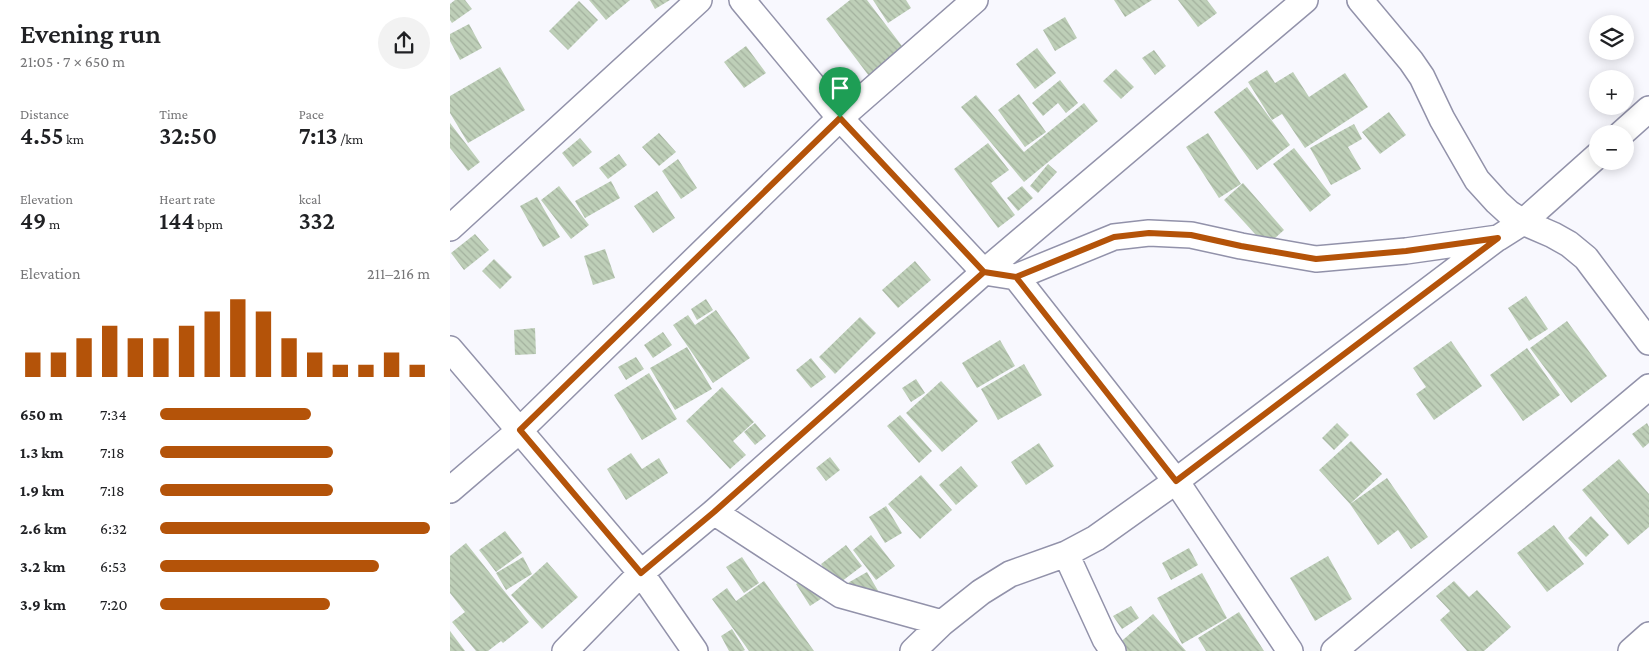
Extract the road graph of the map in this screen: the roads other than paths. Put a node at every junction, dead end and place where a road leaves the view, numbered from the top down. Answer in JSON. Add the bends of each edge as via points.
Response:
{"nodes":[{"id":1,"x":699,"y":0,"type":"edge"},
{"id":2,"x":742,"y":0,"type":"edge"},
{"id":3,"x":975,"y":0,"type":"edge"},
{"id":4,"x":1305,"y":0,"type":"edge"},
{"id":5,"x":1360,"y":0,"type":"edge"},
{"id":6,"x":1649,"y":109,"type":"edge"},
{"id":7,"x":840,"y":118,"type":"junction"},
{"id":8,"x":1631,"y":125,"type":"edge"},
{"id":9,"x":1589,"y":163,"type":"edge"},
{"id":10,"x":1523,"y":222,"type":"junction"},
{"id":11,"x":450,"y":228,"type":"edge"},
{"id":12,"x":1498,"y":238,"type":"junction"},
{"id":13,"x":984,"y":272,"type":"junction"},
{"id":14,"x":1016,"y":277,"type":"junction"},
{"id":15,"x":1649,"y":342,"type":"edge"},
{"id":16,"x":450,"y":349,"type":"edge"},
{"id":17,"x":1649,"y":387,"type":"edge"},
{"id":18,"x":520,"y":430,"type":"junction"},
{"id":19,"x":1176,"y":481,"type":"junction"},
{"id":20,"x":450,"y":490,"type":"edge"},
{"id":21,"x":714,"y":512,"type":"junction"},
{"id":22,"x":1066,"y":554,"type":"junction"},
{"id":23,"x":641,"y":573,"type":"junction"},
{"id":24,"x":942,"y":622,"type":"junction"},
{"id":25,"x":1649,"y":635,"type":"edge"},
{"id":26,"x":565,"y":651,"type":"edge"},
{"id":27,"x":695,"y":651,"type":"edge"},
{"id":28,"x":913,"y":651,"type":"edge"},
{"id":29,"x":1113,"y":651,"type":"edge"},
{"id":30,"x":1290,"y":651,"type":"edge"},
{"id":31,"x":1334,"y":651,"type":"edge"},
{"id":32,"x":1631,"y":651,"type":"edge"}],
"edges":[{"from":1,"to":11,"type":"street"},
{"from":2,"to":7,"type":"street"},
{"from":3,"to":7,"type":"street"},
{"from":4,"to":13,"type":"street"},
{"from":5,"to":10,"type":"street","via":[[1422,77],[1477,180],[1497,202]]},
{"from":6,"to":8,"type":"street"},
{"from":7,"to":13,"type":"street"},
{"from":7,"to":18,"type":"street"},
{"from":9,"to":10,"type":"street"},
{"from":10,"to":12,"type":"street"},
{"from":10,"to":15,"type":"street","via":[[1569,244],[1586,258]]},
{"from":12,"to":14,"type":"street","via":[[1316,259],[1191,235],[1149,233],[1114,237]]},
{"from":12,"to":19,"type":"street"},
{"from":13,"to":14,"type":"street"},
{"from":13,"to":21,"type":"street"},
{"from":14,"to":19,"type":"street"},
{"from":16,"to":18,"type":"street"},
{"from":17,"to":31,"type":"street"},
{"from":18,"to":20,"type":"street"},
{"from":18,"to":23,"type":"street"},
{"from":19,"to":22,"type":"street","via":[[1096,538]]},
{"from":19,"to":30,"type":"street"},
{"from":21,"to":23,"type":"street"},
{"from":21,"to":24,"type":"street","via":[[841,595]]},
{"from":22,"to":24,"type":"street","via":[[1010,574]]},
{"from":22,"to":29,"type":"street"},
{"from":23,"to":26,"type":"street"},
{"from":23,"to":27,"type":"street"},
{"from":24,"to":28,"type":"street"},
{"from":25,"to":32,"type":"street"}]}
